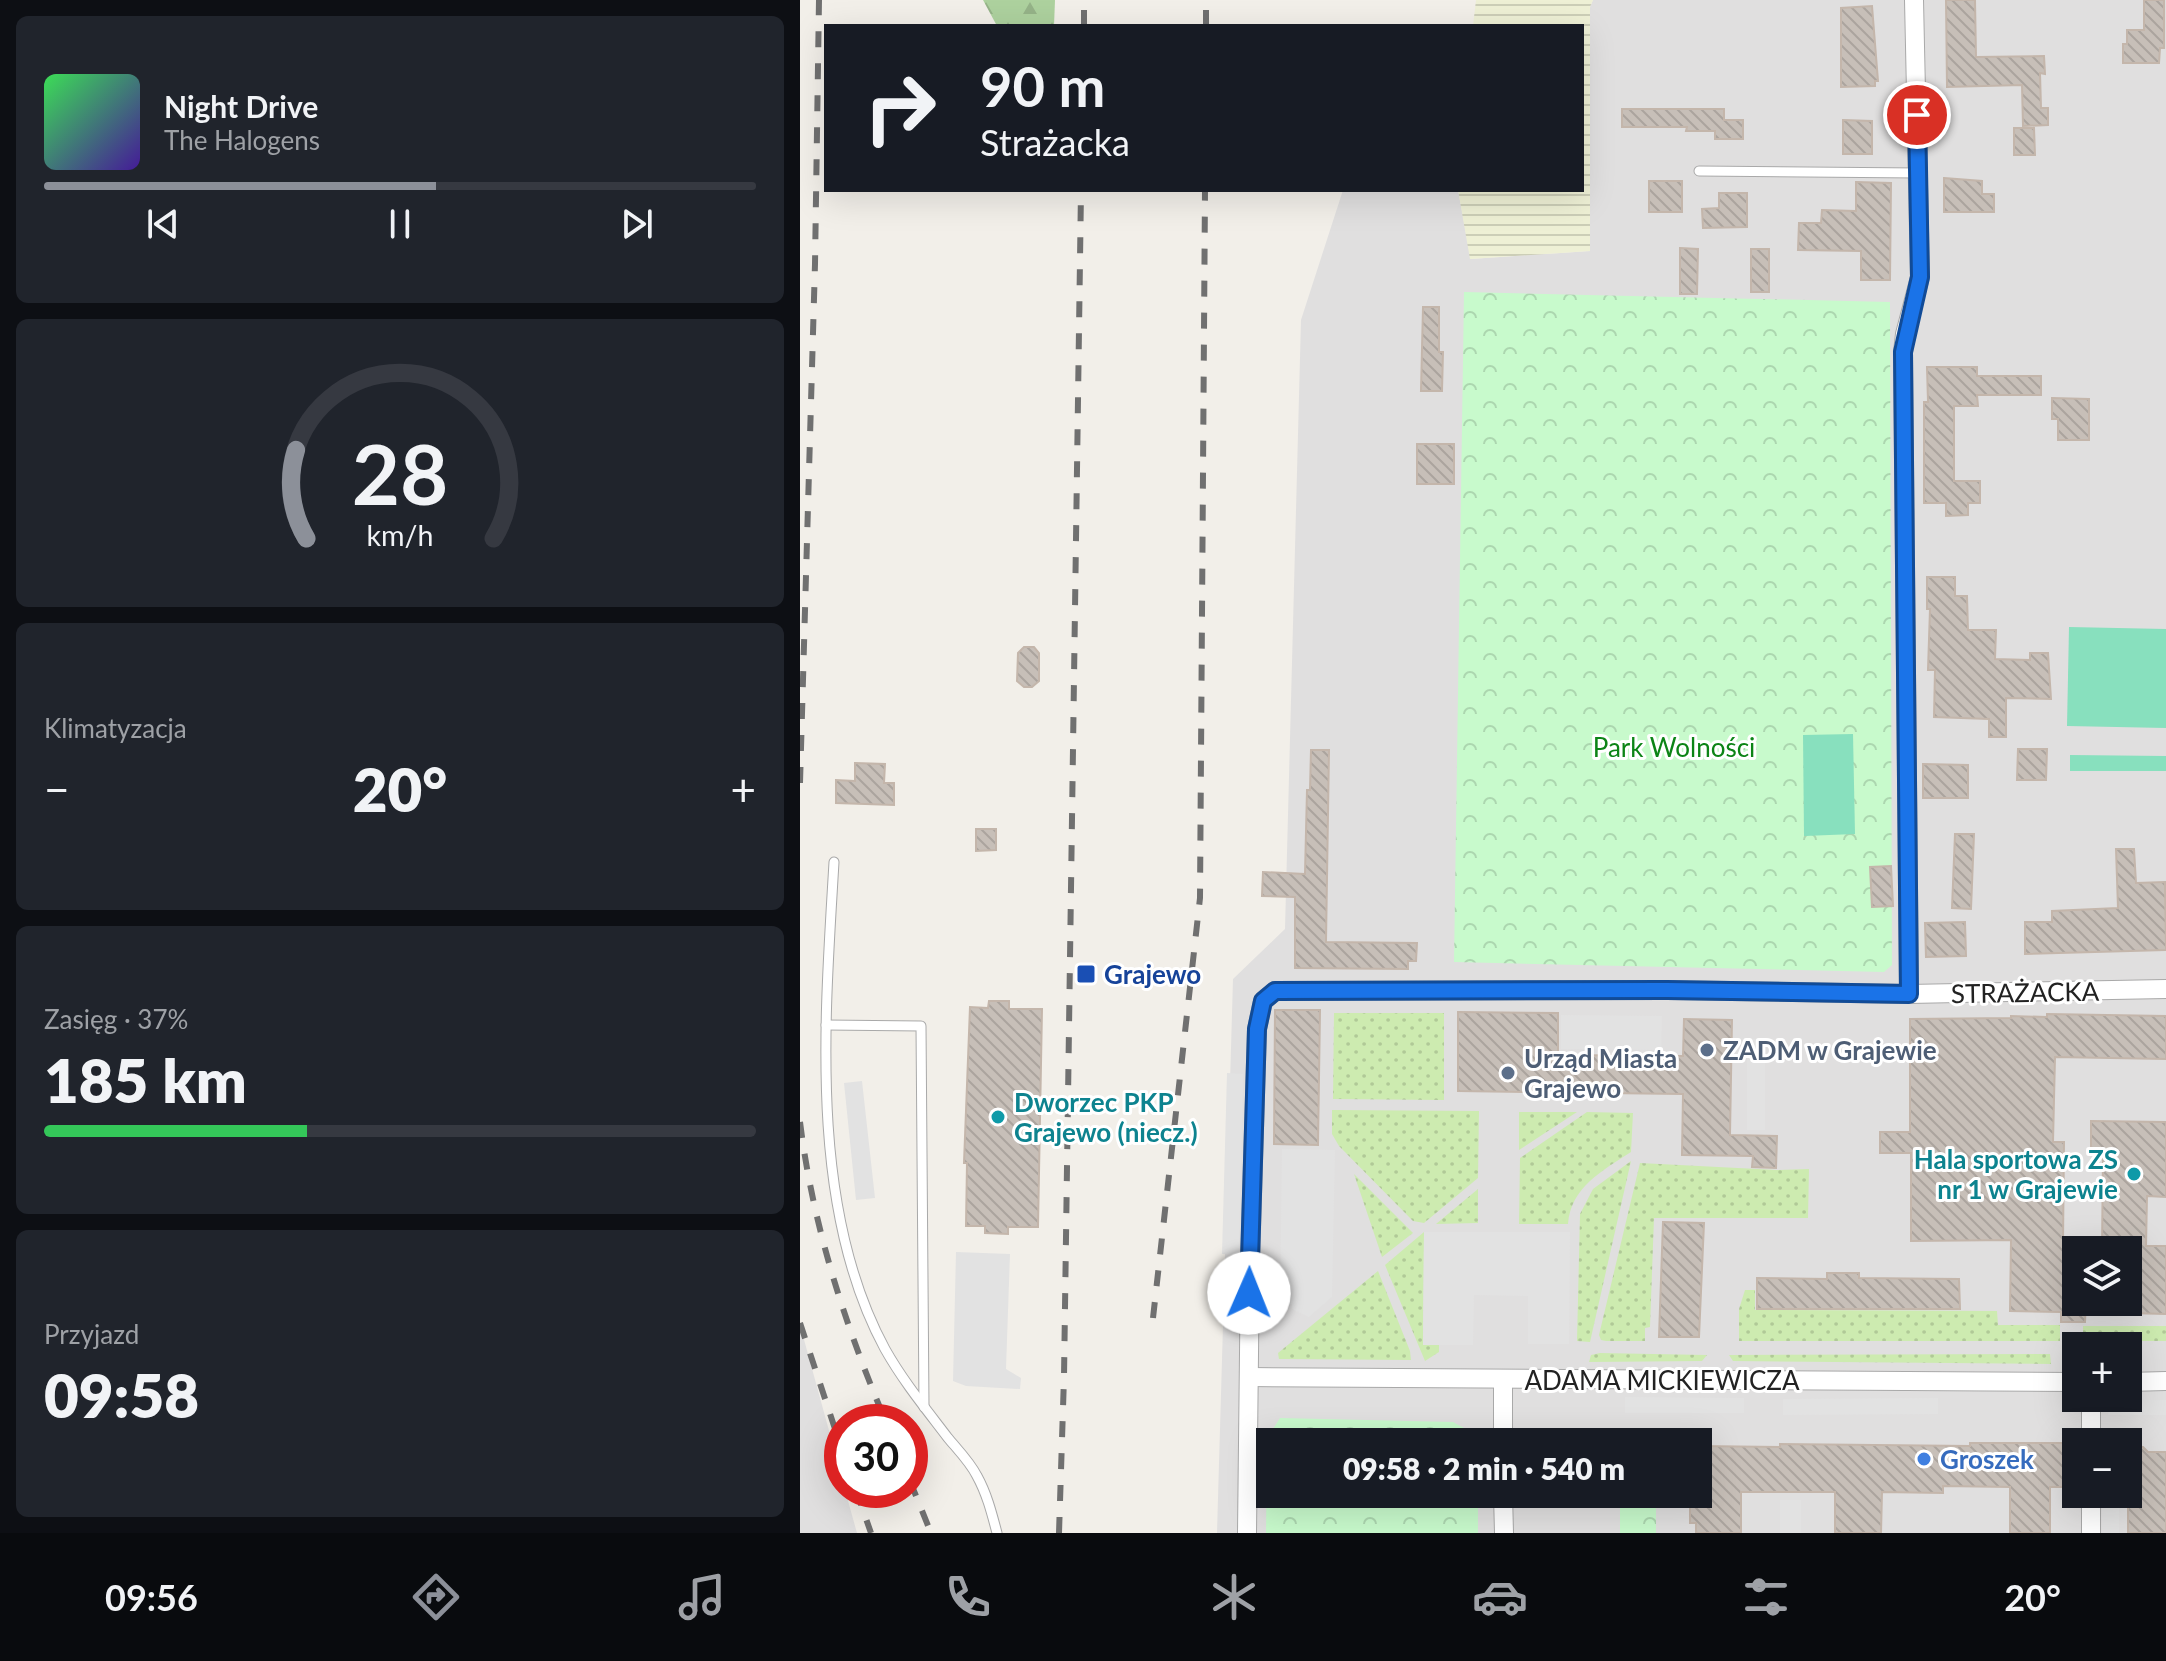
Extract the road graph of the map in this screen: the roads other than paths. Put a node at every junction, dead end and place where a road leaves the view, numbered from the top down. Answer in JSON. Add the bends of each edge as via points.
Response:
{"nodes":[{"id":1,"x":1914,"y":0,"type":"edge"},
{"id":2,"x":1699,"y":171,"type":"dead end"},
{"id":3,"x":1918,"y":173,"type":"junction"},
{"id":4,"x":834,"y":862,"type":"dead end"},
{"id":5,"x":2166,"y":989,"type":"edge"},
{"id":6,"x":1909,"y":994,"type":"junction"},
{"id":7,"x":826,"y":1025,"type":"junction"},
{"id":8,"x":1249,"y":1377,"type":"junction"},
{"id":9,"x":1503,"y":1380,"type":"junction"},
{"id":10,"x":2166,"y":1381,"type":"edge"},
{"id":11,"x":2062,"y":1382,"type":"edge"},
{"id":12,"x":2142,"y":1382,"type":"edge"},
{"id":13,"x":921,"y":1404,"type":"edge"},
{"id":14,"x":924,"y":1404,"type":"edge"},
{"id":15,"x":928,"y":1413,"type":"edge"},
{"id":16,"x":1503,"y":1428,"type":"edge"},
{"id":17,"x":1503,"y":1508,"type":"edge"},
{"id":18,"x":2091,"y":1508,"type":"edge"},
{"id":19,"x":997,"y":1533,"type":"edge"},
{"id":20,"x":1247,"y":1533,"type":"edge"},
{"id":21,"x":1504,"y":1533,"type":"edge"},
{"id":22,"x":2091,"y":1533,"type":"edge"}],
"edges":[{"from":1,"to":3,"type":"street"},
{"from":2,"to":3,"type":"lane"},
{"from":3,"to":6,"type":"street","via":[[1920,277],[1903,352]]},
{"from":4,"to":7,"type":"lane"},
{"from":5,"to":6,"type":"street","name":"STRAŻACKA"},
{"from":6,"to":8,"type":"street","name":"STRAŻACKA","via":[[1275,991],[1263,1001],[1257,1029]]},
{"from":7,"to":13,"type":"lane","via":[[830,1140],[847,1252],[885,1348]]},
{"from":7,"to":14,"type":"lane","via":[[921,1026]]},
{"from":8,"to":9,"type":"street","name":"ADAMA MICKIEWICZA"},
{"from":8,"to":20,"type":"street"},
{"from":9,"to":11,"type":"street","name":"ADAMA MICKIEWICZA"},
{"from":9,"to":16,"type":"street"},
{"from":10,"to":12,"type":"street"},
{"from":15,"to":19,"type":"lane","via":[[976,1474]]},
{"from":17,"to":21,"type":"street"},
{"from":18,"to":22,"type":"street"}]}
